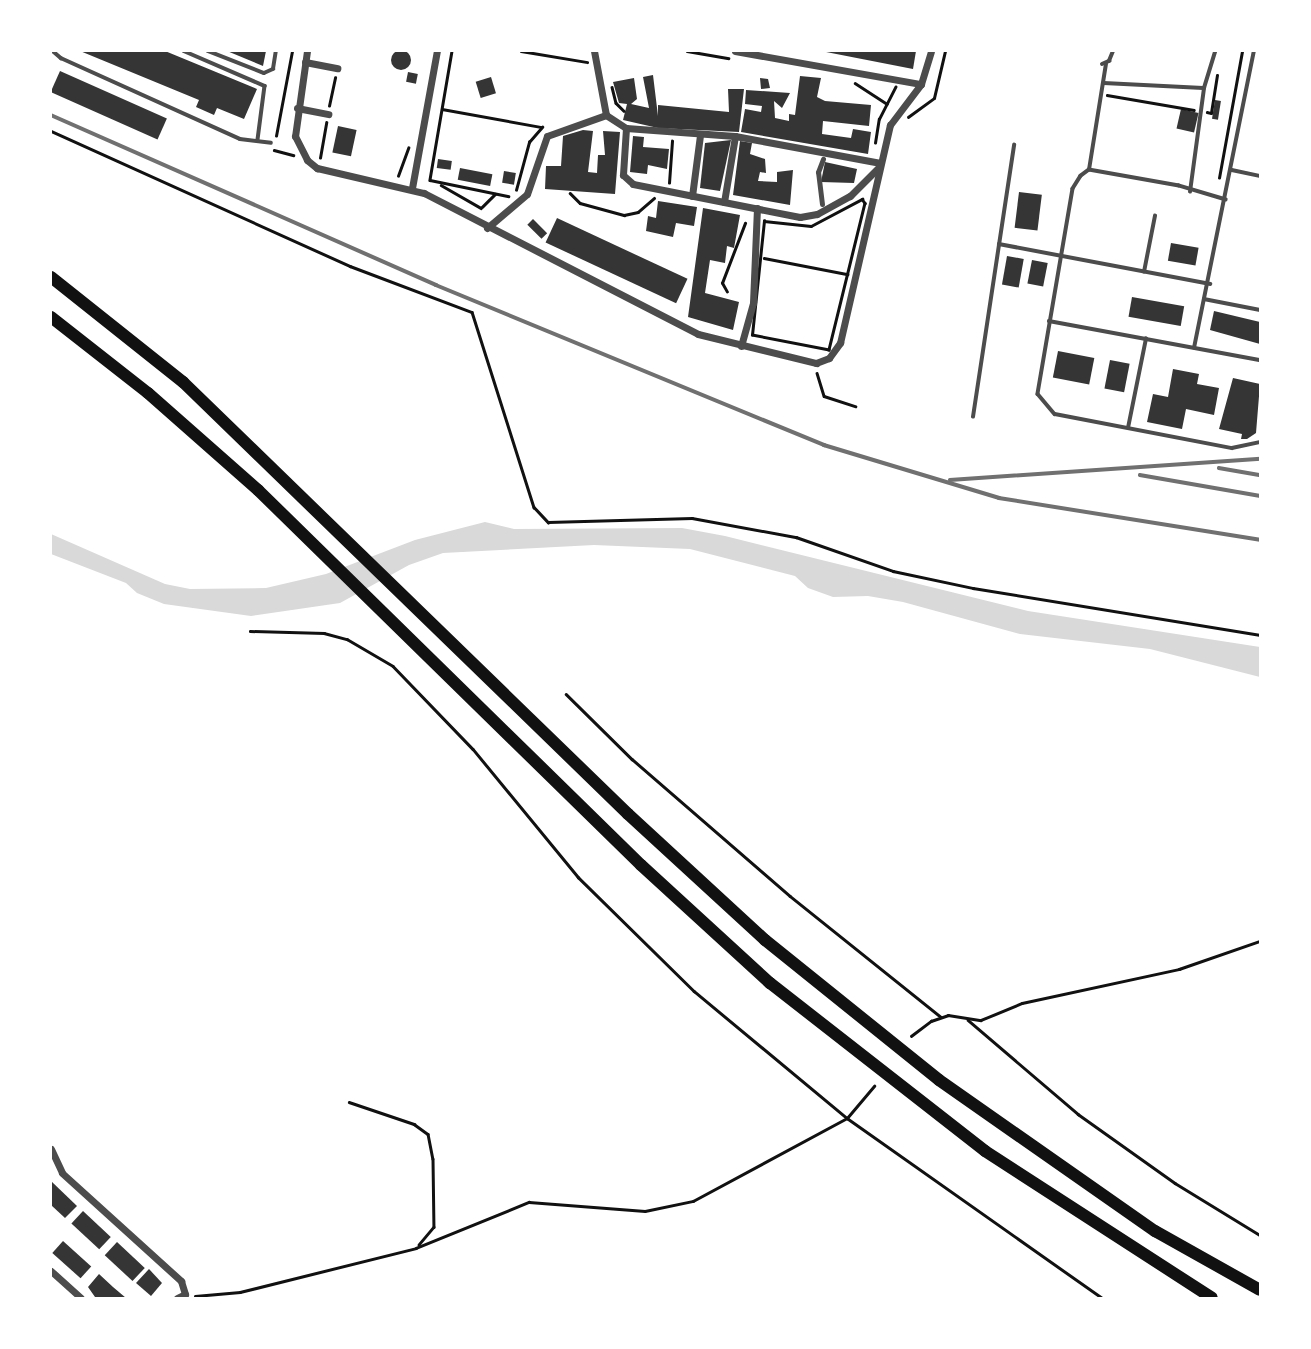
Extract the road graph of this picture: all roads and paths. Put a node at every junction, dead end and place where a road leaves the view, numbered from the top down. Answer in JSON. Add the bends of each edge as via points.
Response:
{"nodes":[{"id":1,"x":53,"y":51,"type":"edge"},
{"id":2,"x":184,"y":51,"type":"edge"},
{"id":3,"x":208,"y":51,"type":"edge"},
{"id":4,"x":276,"y":51,"type":"edge"},
{"id":5,"x":292,"y":51,"type":"edge"},
{"id":6,"x":307,"y":51,"type":"edge"},
{"id":7,"x":437,"y":51,"type":"edge"},
{"id":8,"x":452,"y":51,"type":"edge"},
{"id":9,"x":522,"y":51,"type":"edge"},
{"id":10,"x":594,"y":51,"type":"edge"},
{"id":11,"x":735,"y":51,"type":"edge"},
{"id":12,"x":931,"y":51,"type":"edge"},
{"id":13,"x":945,"y":51,"type":"edge"},
{"id":14,"x":1113,"y":51,"type":"edge"},
{"id":15,"x":1215,"y":51,"type":"edge"},
{"id":16,"x":1254,"y":51,"type":"edge"},
{"id":17,"x":531,"y":52,"type":"edge"},
{"id":18,"x":305,"y":62,"type":"junction"},
{"id":19,"x":337,"y":68,"type":"joint"},
{"id":20,"x":590,"y":69,"type":"dead end"},
{"id":21,"x":896,"y":79,"type":"junction"},
{"id":22,"x":1104,"y":83,"type":"junction"},
{"id":23,"x":921,"y":84,"type":"junction"},
{"id":24,"x":1204,"y":88,"type":"junction"},
{"id":25,"x":297,"y":108,"type":"junction"},
{"id":26,"x":442,"y":109,"type":"junction"},
{"id":27,"x":328,"y":114,"type":"junction"},
{"id":28,"x":607,"y":115,"type":"junction"},
{"id":29,"x":899,"y":123,"type":"dead end"},
{"id":30,"x":550,"y":124,"type":"dead end"},
{"id":31,"x":541,"y":127,"type":"junction"},
{"id":32,"x":626,"y":128,"type":"junction"},
{"id":33,"x":51,"y":131,"type":"edge"},
{"id":34,"x":700,"y":135,"type":"junction"},
{"id":35,"x":735,"y":136,"type":"junction"},
{"id":36,"x":258,"y":139,"type":"junction"},
{"id":37,"x":663,"y":139,"type":"dead end"},
{"id":38,"x":672,"y":140,"type":"junction"},
{"id":39,"x":683,"y":141,"type":"dead end"},
{"id":40,"x":409,"y":142,"type":"dead end"},
{"id":41,"x":273,"y":143,"type":"joint"},
{"id":42,"x":1014,"y":145,"type":"dead end"},
{"id":43,"x":874,"y":146,"type":"dead end"},
{"id":44,"x":274,"y":151,"type":"dead end"},
{"id":45,"x":295,"y":157,"type":"dead end"},
{"id":46,"x":823,"y":159,"type":"dead end"},
{"id":47,"x":881,"y":163,"type":"junction"},
{"id":48,"x":326,"y":164,"type":"dead end"},
{"id":49,"x":1089,"y":170,"type":"junction"},
{"id":50,"x":1231,"y":170,"type":"junction"},
{"id":51,"x":394,"y":176,"type":"dead end"},
{"id":52,"x":1260,"y":176,"type":"edge"},
{"id":53,"x":438,"y":184,"type":"junction"},
{"id":54,"x":659,"y":186,"type":"junction"},
{"id":55,"x":412,"y":188,"type":"junction"},
{"id":56,"x":1189,"y":192,"type":"junction"},
{"id":57,"x":570,"y":193,"type":"dead end"},
{"id":58,"x":495,"y":194,"type":"junction"},
{"id":59,"x":692,"y":196,"type":"junction"},
{"id":60,"x":1226,"y":200,"type":"junction"},
{"id":61,"x":724,"y":202,"type":"junction"},
{"id":62,"x":822,"y":204,"type":"dead end"},
{"id":63,"x":753,"y":207,"type":"junction"},
{"id":64,"x":481,"y":208,"type":"junction"},
{"id":65,"x":475,"y":214,"type":"dead end"},
{"id":66,"x":1156,"y":216,"type":"dead end"},
{"id":67,"x":752,"y":217,"type":"dead end"},
{"id":68,"x":766,"y":219,"type":"dead end"},
{"id":69,"x":487,"y":228,"type":"junction"},
{"id":70,"x":751,"y":231,"type":"dead end"},
{"id":71,"x":999,"y":244,"type":"junction"},
{"id":72,"x":1060,"y":256,"type":"junction"},
{"id":73,"x":761,"y":258,"type":"dead end"},
{"id":74,"x":1144,"y":272,"type":"junction"},
{"id":75,"x":847,"y":274,"type":"junction"},
{"id":76,"x":51,"y":276,"type":"edge"},
{"id":77,"x":1210,"y":284,"type":"junction"},
{"id":78,"x":727,"y":292,"type":"dead end"},
{"id":79,"x":1204,"y":299,"type":"junction"},
{"id":80,"x":1260,"y":310,"type":"edge"},
{"id":81,"x":51,"y":317,"type":"edge"},
{"id":82,"x":1048,"y":321,"type":"junction"},
{"id":83,"x":752,"y":335,"type":"dead end"},
{"id":84,"x":1146,"y":339,"type":"junction"},
{"id":85,"x":741,"y":346,"type":"junction"},
{"id":86,"x":1194,"y":348,"type":"junction"},
{"id":87,"x":1260,"y":360,"type":"edge"},
{"id":88,"x":818,"y":367,"type":"junction"},
{"id":89,"x":855,"y":406,"type":"dead end"},
{"id":90,"x":973,"y":417,"type":"dead end"},
{"id":91,"x":1128,"y":428,"type":"junction"},
{"id":92,"x":1260,"y":442,"type":"edge"},
{"id":93,"x":250,"y":631,"type":"dead end"},
{"id":94,"x":1260,"y":635,"type":"edge"},
{"id":95,"x":566,"y":694,"type":"dead end"},
{"id":96,"x":1260,"y":941,"type":"edge"},
{"id":97,"x":941,"y":1017,"type":"junction"},
{"id":98,"x":968,"y":1020,"type":"junction"},
{"id":99,"x":911,"y":1036,"type":"dead end"},
{"id":100,"x":874,"y":1086,"type":"dead end"},
{"id":101,"x":349,"y":1102,"type":"dead end"},
{"id":102,"x":848,"y":1118,"type":"junction"},
{"id":103,"x":51,"y":1149,"type":"edge"},
{"id":104,"x":1260,"y":1235,"type":"edge"},
{"id":105,"x":416,"y":1248,"type":"junction"},
{"id":106,"x":51,"y":1271,"type":"edge"},
{"id":107,"x":1260,"y":1290,"type":"edge"},
{"id":108,"x":181,"y":1296,"type":"edge"},
{"id":109,"x":81,"y":1298,"type":"edge"},
{"id":110,"x":1102,"y":1298,"type":"edge"},
{"id":111,"x":1212,"y":1298,"type":"edge"}],
"edges":[{"from":1,"to":36,"type":"lane","via":[[240,139]]},
{"from":2,"to":36,"type":"lane","via":[[265,86]]},
{"from":3,"to":4,"type":"lane","via":[[264,73],[272,69]]},
{"from":5,"to":41,"type":"path"},
{"from":6,"to":18,"type":"street"},
{"from":7,"to":55,"type":"street"},
{"from":8,"to":26,"type":"path"},
{"from":9,"to":17,"type":"path"},
{"from":10,"to":28,"type":"street"},
{"from":11,"to":21,"type":"street"},
{"from":12,"to":23,"type":"street"},
{"from":13,"to":29,"type":"path","via":[[934,98]]},
{"from":14,"to":22,"type":"lane","via":[[1104,64]]},
{"from":15,"to":24,"type":"lane"},
{"from":16,"to":50,"type":"lane"},
{"from":17,"to":20,"type":"path","via":[[588,63]]},
{"from":18,"to":19,"type":"street"},
{"from":18,"to":25,"type":"street"},
{"from":19,"to":27,"type":"path"},
{"from":21,"to":23,"type":"street"},
{"from":21,"to":43,"type":"path","via":[[879,119]]},
{"from":22,"to":24,"type":"lane"},
{"from":22,"to":49,"type":"lane"},
{"from":23,"to":47,"type":"street","via":[[893,117]]},
{"from":24,"to":56,"type":"lane"},
{"from":25,"to":27,"type":"street"},
{"from":25,"to":55,"type":"street","via":[[295,136],[307,160],[328,172]]},
{"from":26,"to":31,"type":"path"},
{"from":26,"to":53,"type":"path","via":[[429,177]]},
{"from":27,"to":48,"type":"path","via":[[320,160]]},
{"from":28,"to":32,"type":"street"},
{"from":28,"to":69,"type":"street","via":[[547,136],[527,194]]},
{"from":30,"to":31,"type":"path"},
{"from":31,"to":58,"type":"path","via":[[529,142],[512,198]]},
{"from":32,"to":34,"type":"street"},
{"from":32,"to":54,"type":"street","via":[[626,181]]},
{"from":33,"to":94,"type":"path","via":[[349,265],[472,312],[534,507],[548,522],[692,518],[796,537],[893,570],[974,588]]},
{"from":34,"to":35,"type":"street"},
{"from":34,"to":59,"type":"street"},
{"from":35,"to":47,"type":"street"},
{"from":35,"to":61,"type":"street"},
{"from":36,"to":41,"type":"lane"},
{"from":37,"to":38,"type":"path"},
{"from":38,"to":39,"type":"path"},
{"from":38,"to":54,"type":"path","via":[[669,184]]},
{"from":40,"to":51,"type":"path","via":[[403,173]]},
{"from":42,"to":71,"type":"lane"},
{"from":44,"to":45,"type":"path"},
{"from":46,"to":62,"type":"street","via":[[818,190]]},
{"from":47,"to":63,"type":"street","via":[[861,188],[817,214],[800,217]]},
{"from":47,"to":88,"type":"street","via":[[840,343]]},
{"from":49,"to":56,"type":"lane"},
{"from":49,"to":72,"type":"lane","via":[[1073,189]]},
{"from":50,"to":52,"type":"lane"},
{"from":50,"to":60,"type":"lane"},
{"from":53,"to":58,"type":"path"},
{"from":53,"to":64,"type":"path"},
{"from":54,"to":57,"type":"path","via":[[638,212],[624,215],[580,203]]},
{"from":54,"to":59,"type":"street"},
{"from":55,"to":69,"type":"street"},
{"from":56,"to":60,"type":"lane"},
{"from":58,"to":64,"type":"path"},
{"from":59,"to":61,"type":"street"},
{"from":60,"to":77,"type":"lane"},
{"from":61,"to":63,"type":"street"},
{"from":63,"to":78,"type":"path","via":[[722,283]]},
{"from":63,"to":85,"type":"street","via":[[753,303]]},
{"from":64,"to":65,"type":"path"},
{"from":66,"to":74,"type":"lane"},
{"from":67,"to":70,"type":"path"},
{"from":68,"to":75,"type":"path","via":[[811,226],[862,199]]},
{"from":69,"to":85,"type":"street","via":[[698,334]]},
{"from":71,"to":72,"type":"lane"},
{"from":71,"to":90,"type":"lane"},
{"from":72,"to":74,"type":"lane"},
{"from":72,"to":82,"type":"lane"},
{"from":73,"to":75,"type":"path"},
{"from":74,"to":77,"type":"lane"},
{"from":75,"to":83,"type":"path","via":[[828,352]]},
{"from":76,"to":107,"type":"highway","via":[[183,382],[628,814],[765,940],[939,1080],[1155,1231]]},
{"from":77,"to":79,"type":"lane"},
{"from":79,"to":80,"type":"lane"},
{"from":79,"to":86,"type":"lane"},
{"from":81,"to":111,"type":"highway","via":[[148,393],[258,490],[749,965],[898,1087],[1041,1189]]},
{"from":82,"to":84,"type":"lane"},
{"from":82,"to":91,"type":"lane","via":[[1037,383],[1041,402],[1055,414]]},
{"from":84,"to":86,"type":"lane"},
{"from":84,"to":91,"type":"lane"},
{"from":85,"to":88,"type":"street"},
{"from":86,"to":87,"type":"lane"},
{"from":88,"to":89,"type":"path","via":[[824,396]]},
{"from":91,"to":92,"type":"lane","via":[[1232,448]]},
{"from":93,"to":102,"type":"path","via":[[324,633],[347,639],[393,666],[473,749],[537,831],[634,934]]},
{"from":95,"to":97,"type":"path","via":[[632,759],[790,896]]},
{"from":96,"to":98,"type":"path","via":[[1179,969],[1022,1003],[981,1020]]},
{"from":97,"to":98,"type":"path"},
{"from":97,"to":99,"type":"path"},
{"from":98,"to":104,"type":"path","via":[[1078,1114],[1175,1183]]},
{"from":100,"to":102,"type":"path"},
{"from":101,"to":105,"type":"path","via":[[414,1124],[432,1141],[434,1227]]},
{"from":102,"to":105,"type":"path","via":[[693,1201],[645,1211],[529,1202]]},
{"from":102,"to":110,"type":"path"},
{"from":103,"to":108,"type":"street","via":[[62,1173],[181,1282]]},
{"from":105,"to":108,"type":"path","via":[[211,1298]]},
{"from":106,"to":109,"type":"street"}]}
